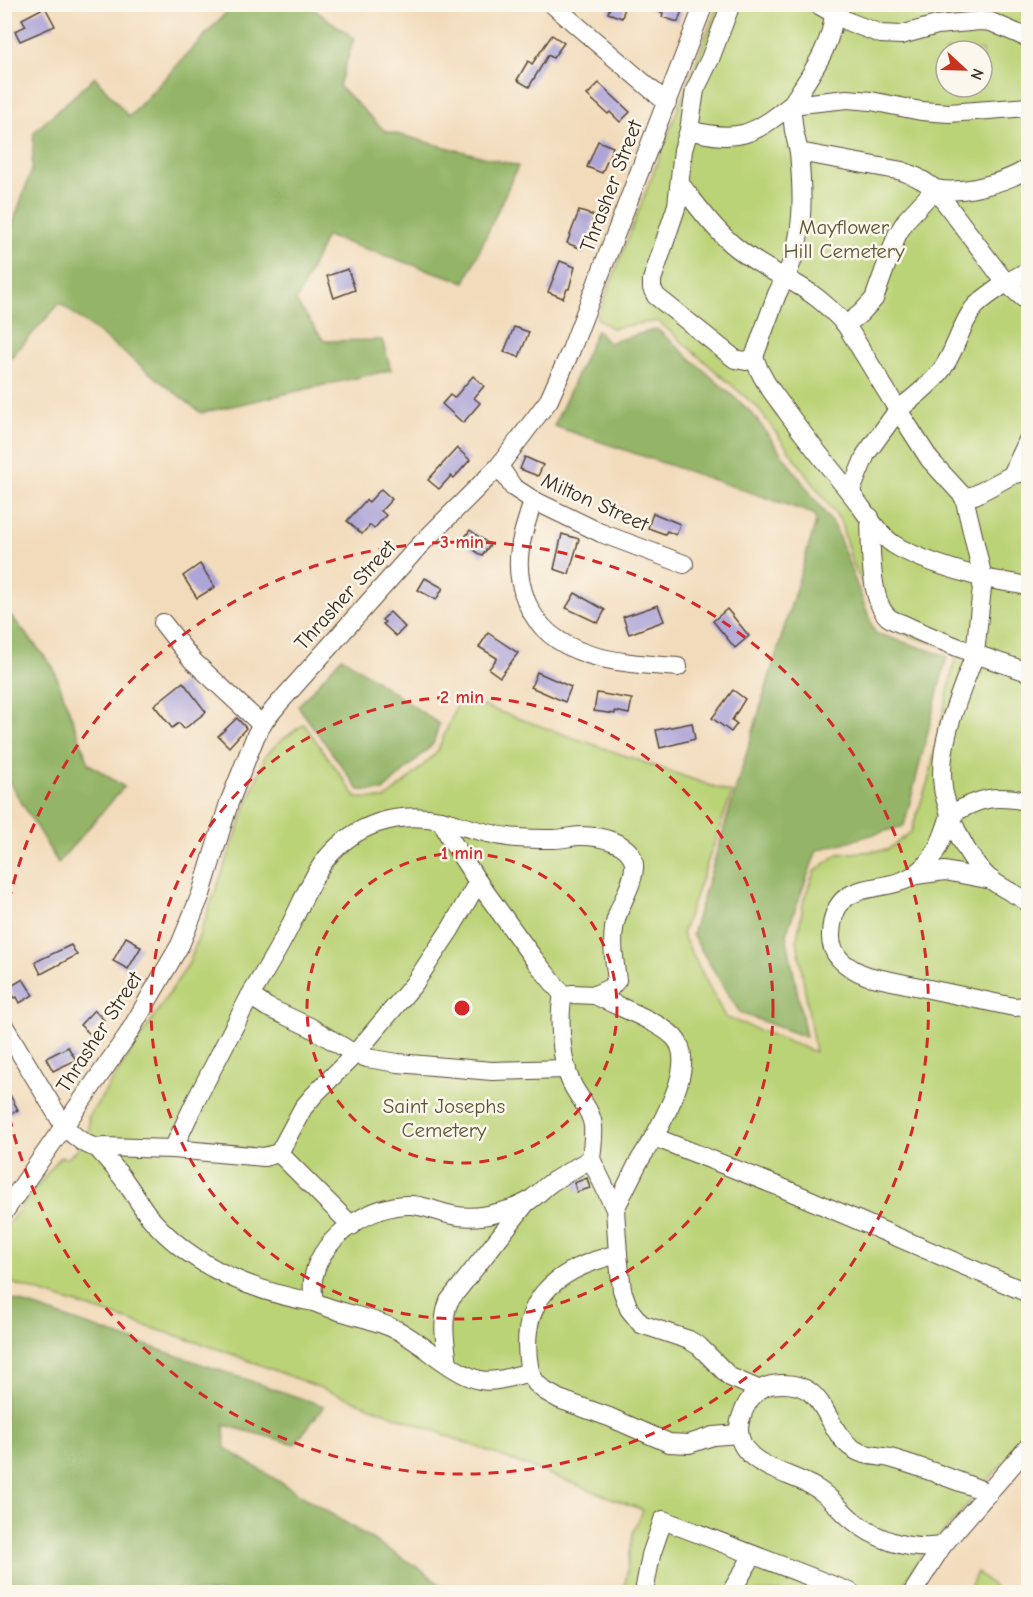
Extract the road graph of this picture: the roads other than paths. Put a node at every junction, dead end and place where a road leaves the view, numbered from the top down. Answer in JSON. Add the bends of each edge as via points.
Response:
{"nodes":[{"id":1,"x":552,"y":4,"type":"edge"},
{"id":2,"x":704,"y":4,"type":"edge"},
{"id":3,"x":731,"y":4,"type":"edge"},
{"id":4,"x":817,"y":4,"type":"edge"},
{"id":5,"x":834,"y":9,"type":"edge"},
{"id":6,"x":1029,"y":38,"type":"edge"},
{"id":7,"x":667,"y":103,"type":"junction"},
{"id":8,"x":791,"y":105,"type":"junction"},
{"id":9,"x":1029,"y":107,"type":"edge"},
{"id":10,"x":689,"y":130,"type":"junction"},
{"id":11,"x":799,"y":152,"type":"junction"},
{"id":12,"x":1029,"y":168,"type":"edge"},
{"id":13,"x":680,"y":184,"type":"junction"},
{"id":14,"x":935,"y":189,"type":"junction"},
{"id":15,"x":1029,"y":271,"type":"edge"},
{"id":16,"x":785,"y":278,"type":"junction"},
{"id":17,"x":1006,"y":283,"type":"junction"},
{"id":18,"x":1029,"y":302,"type":"edge"},
{"id":19,"x":846,"y":325,"type":"junction"},
{"id":20,"x":754,"y":357,"type":"junction"},
{"id":21,"x":898,"y":410,"type":"junction"},
{"id":22,"x":1029,"y":440,"type":"edge"},
{"id":23,"x":499,"y":466,"type":"junction"},
{"id":24,"x":1020,"y":473,"type":"edge"},
{"id":25,"x":850,"y":493,"type":"junction"},
{"id":26,"x":964,"y":497,"type":"junction"},
{"id":27,"x":533,"y":500,"type":"junction"},
{"id":28,"x":870,"y":518,"type":"junction"},
{"id":29,"x":684,"y":564,"type":"dead end"},
{"id":30,"x":983,"y":578,"type":"junction"},
{"id":31,"x":1029,"y":586,"type":"edge"},
{"id":32,"x":163,"y":623,"type":"dead end"},
{"id":33,"x":975,"y":654,"type":"junction"},
{"id":34,"x":678,"y":667,"type":"dead end"},
{"id":35,"x":1029,"y":672,"type":"edge"},
{"id":36,"x":262,"y":725,"type":"junction"},
{"id":37,"x":1029,"y":801,"type":"edge"},
{"id":38,"x":950,"y":815,"type":"junction"},
{"id":39,"x":441,"y":820,"type":"junction"},
{"id":40,"x":916,"y":875,"type":"junction"},
{"id":41,"x":992,"y":880,"type":"junction"},
{"id":42,"x":478,"y":882,"type":"junction"},
{"id":43,"x":1029,"y":902,"type":"edge"},
{"id":44,"x":617,"y":980,"type":"junction"},
{"id":45,"x":563,"y":995,"type":"junction"},
{"id":46,"x":595,"y":995,"type":"junction"},
{"id":47,"x":250,"y":996,"type":"junction"},
{"id":48,"x":1029,"y":1006,"type":"edge"},
{"id":49,"x":639,"y":1017,"type":"junction"},
{"id":50,"x":4,"y":1026,"type":"edge"},
{"id":51,"x":355,"y":1054,"type":"junction"},
{"id":52,"x":567,"y":1069,"type":"junction"},
{"id":53,"x":64,"y":1126,"type":"junction"},
{"id":54,"x":654,"y":1137,"type":"junction"},
{"id":55,"x":97,"y":1148,"type":"junction"},
{"id":56,"x":173,"y":1149,"type":"junction"},
{"id":57,"x":279,"y":1153,"type":"junction"},
{"id":58,"x":591,"y":1159,"type":"junction"},
{"id":59,"x":527,"y":1202,"type":"junction"},
{"id":60,"x":615,"y":1209,"type":"junction"},
{"id":61,"x":4,"y":1212,"type":"edge"},
{"id":62,"x":352,"y":1226,"type":"junction"},
{"id":63,"x":618,"y":1254,"type":"junction"},
{"id":64,"x":1029,"y":1293,"type":"edge"},
{"id":65,"x":314,"y":1302,"type":"junction"},
{"id":66,"x":448,"y":1363,"type":"junction"},
{"id":67,"x":530,"y":1372,"type":"junction"},
{"id":68,"x":760,"y":1390,"type":"junction"},
{"id":69,"x":739,"y":1434,"type":"junction"},
{"id":70,"x":1029,"y":1447,"type":"edge"},
{"id":71,"x":989,"y":1493,"type":"junction"},
{"id":72,"x":942,"y":1546,"type":"junction"},
{"id":73,"x":753,"y":1555,"type":"junction"},
{"id":74,"x":644,"y":1593,"type":"edge"},
{"id":75,"x":731,"y":1593,"type":"edge"},
{"id":76,"x":850,"y":1593,"type":"edge"},
{"id":77,"x":913,"y":1593,"type":"edge"}],
"edges":[{"from":1,"to":7,"type":"street"},
{"from":2,"to":7,"type":"street","name":"Thrasher Street"},
{"from":3,"to":10,"type":"street","via":[[694,90]]},
{"from":4,"to":5,"type":"street"},
{"from":5,"to":6,"type":"street","via":[[881,34],[901,35],[937,25],[980,21]]},
{"from":5,"to":8,"type":"street","via":[[834,24],[816,66]]},
{"from":7,"to":23,"type":"street","name":"Thrasher Street","via":[[557,384]]},
{"from":8,"to":9,"type":"street","via":[[847,99],[949,113]]},
{"from":8,"to":10,"type":"street","via":[[750,133],[720,137]]},
{"from":8,"to":11,"type":"street"},
{"from":10,"to":13,"type":"street"},
{"from":11,"to":14,"type":"street","via":[[902,171]]},
{"from":11,"to":16,"type":"street","via":[[801,232]]},
{"from":12,"to":14,"type":"street","via":[[981,186]]},
{"from":13,"to":16,"type":"street","via":[[735,247]]},
{"from":13,"to":20,"type":"street","via":[[652,288],[656,296],[735,359],[746,361]]},
{"from":14,"to":17,"type":"street"},
{"from":14,"to":19,"type":"street","via":[[906,219],[874,299]]},
{"from":15,"to":17,"type":"street"},
{"from":16,"to":19,"type":"street","via":[[825,303]]},
{"from":16,"to":20,"type":"street"},
{"from":17,"to":18,"type":"street"},
{"from":17,"to":21,"type":"street","via":[[973,309],[940,372]]},
{"from":19,"to":21,"type":"street"},
{"from":20,"to":25,"type":"street","via":[[759,374]]},
{"from":21,"to":25,"type":"street","via":[[870,448]]},
{"from":21,"to":26,"type":"street","via":[[930,460]]},
{"from":22,"to":24,"type":"street"},
{"from":23,"to":27,"type":"street","name":"Milton Street","via":[[513,487]]},
{"from":23,"to":36,"type":"street","name":"Thrasher Street","via":[[419,546]]},
{"from":24,"to":26,"type":"street"},
{"from":25,"to":28,"type":"street"},
{"from":26,"to":30,"type":"street"},
{"from":27,"to":29,"type":"street","name":"Milton Street","via":[[601,533]]},
{"from":27,"to":34,"type":"street","via":[[520,549],[519,577],[529,607],[544,630],[568,647],[595,656]]},
{"from":28,"to":30,"type":"street","via":[[895,545]]},
{"from":28,"to":33,"type":"street","via":[[872,576],[876,594],[889,618]]},
{"from":30,"to":31,"type":"street"},
{"from":30,"to":33,"type":"street"},
{"from":32,"to":36,"type":"street","via":[[192,660]]},
{"from":33,"to":35,"type":"street"},
{"from":33,"to":38,"type":"street","via":[[944,754],[943,787]]},
{"from":36,"to":53,"type":"street","name":"Thrasher Street","via":[[229,803],[201,894],[180,945],[128,1036]]},
{"from":37,"to":38,"type":"street","via":[[1004,796],[989,798]]},
{"from":38,"to":40,"type":"street","via":[[943,838]]},
{"from":38,"to":41,"type":"street","via":[[968,853]]},
{"from":39,"to":42,"type":"street"},
{"from":39,"to":44,"type":"street","via":[[507,837],[595,837],[627,849],[634,866],[614,928]]},
{"from":39,"to":47,"type":"street","via":[[426,816],[387,820],[352,835],[338,847],[320,868]]},
{"from":40,"to":41,"type":"street","via":[[945,871]]},
{"from":40,"to":48,"type":"street","via":[[844,898],[831,927],[831,948],[838,958],[868,976],[1014,1007]]},
{"from":41,"to":43,"type":"street"},
{"from":42,"to":45,"type":"street"},
{"from":42,"to":51,"type":"street","via":[[414,984]]},
{"from":44,"to":46,"type":"street"},
{"from":44,"to":49,"type":"street"},
{"from":45,"to":46,"type":"street"},
{"from":45,"to":52,"type":"street","via":[[560,1009]]},
{"from":46,"to":49,"type":"street"},
{"from":47,"to":51,"type":"street"},
{"from":47,"to":56,"type":"street"},
{"from":49,"to":54,"type":"street","via":[[674,1037],[682,1059],[679,1082]]},
{"from":50,"to":53,"type":"street"},
{"from":51,"to":52,"type":"street","via":[[398,1063],[492,1071]]},
{"from":51,"to":57,"type":"street","via":[[303,1108]]},
{"from":52,"to":58,"type":"street","via":[[593,1126]]},
{"from":53,"to":55,"type":"street"},
{"from":53,"to":61,"type":"street","name":"Thrasher Street"},
{"from":54,"to":60,"type":"street"},
{"from":54,"to":64,"type":"street"},
{"from":55,"to":56,"type":"street"},
{"from":55,"to":65,"type":"street","via":[[152,1220],[183,1249],[244,1284]]},
{"from":56,"to":57,"type":"street","via":[[264,1157]]},
{"from":57,"to":62,"type":"street"},
{"from":58,"to":59,"type":"street"},
{"from":58,"to":60,"type":"street"},
{"from":59,"to":62,"type":"street","via":[[482,1216],[453,1215],[403,1205]]},
{"from":59,"to":66,"type":"street","via":[[449,1301],[444,1330]]},
{"from":60,"to":63,"type":"street"},
{"from":62,"to":65,"type":"street","via":[[321,1257],[314,1275]]},
{"from":63,"to":67,"type":"street","via":[[563,1275],[543,1294],[527,1325]]},
{"from":63,"to":68,"type":"street","via":[[622,1290],[629,1309],[641,1324],[689,1340],[730,1377]]},
{"from":65,"to":66,"type":"street","via":[[396,1329]]},
{"from":66,"to":67,"type":"street","via":[[482,1380]]},
{"from":67,"to":69,"type":"street","via":[[536,1383],[559,1399],[669,1443],[689,1444],[713,1436]]},
{"from":68,"to":69,"type":"street","via":[[744,1411]]},
{"from":68,"to":71,"type":"street","via":[[789,1384],[805,1389],[814,1395],[838,1432],[855,1449]]},
{"from":69,"to":72,"type":"street","via":[[762,1464],[817,1488],[868,1532],[908,1547]]},
{"from":70,"to":71,"type":"street"},
{"from":71,"to":72,"type":"street"},
{"from":72,"to":77,"type":"street"},
{"from":73,"to":74,"type":"street","via":[[663,1520]]},
{"from":73,"to":75,"type":"street"},
{"from":73,"to":76,"type":"street"}]}
